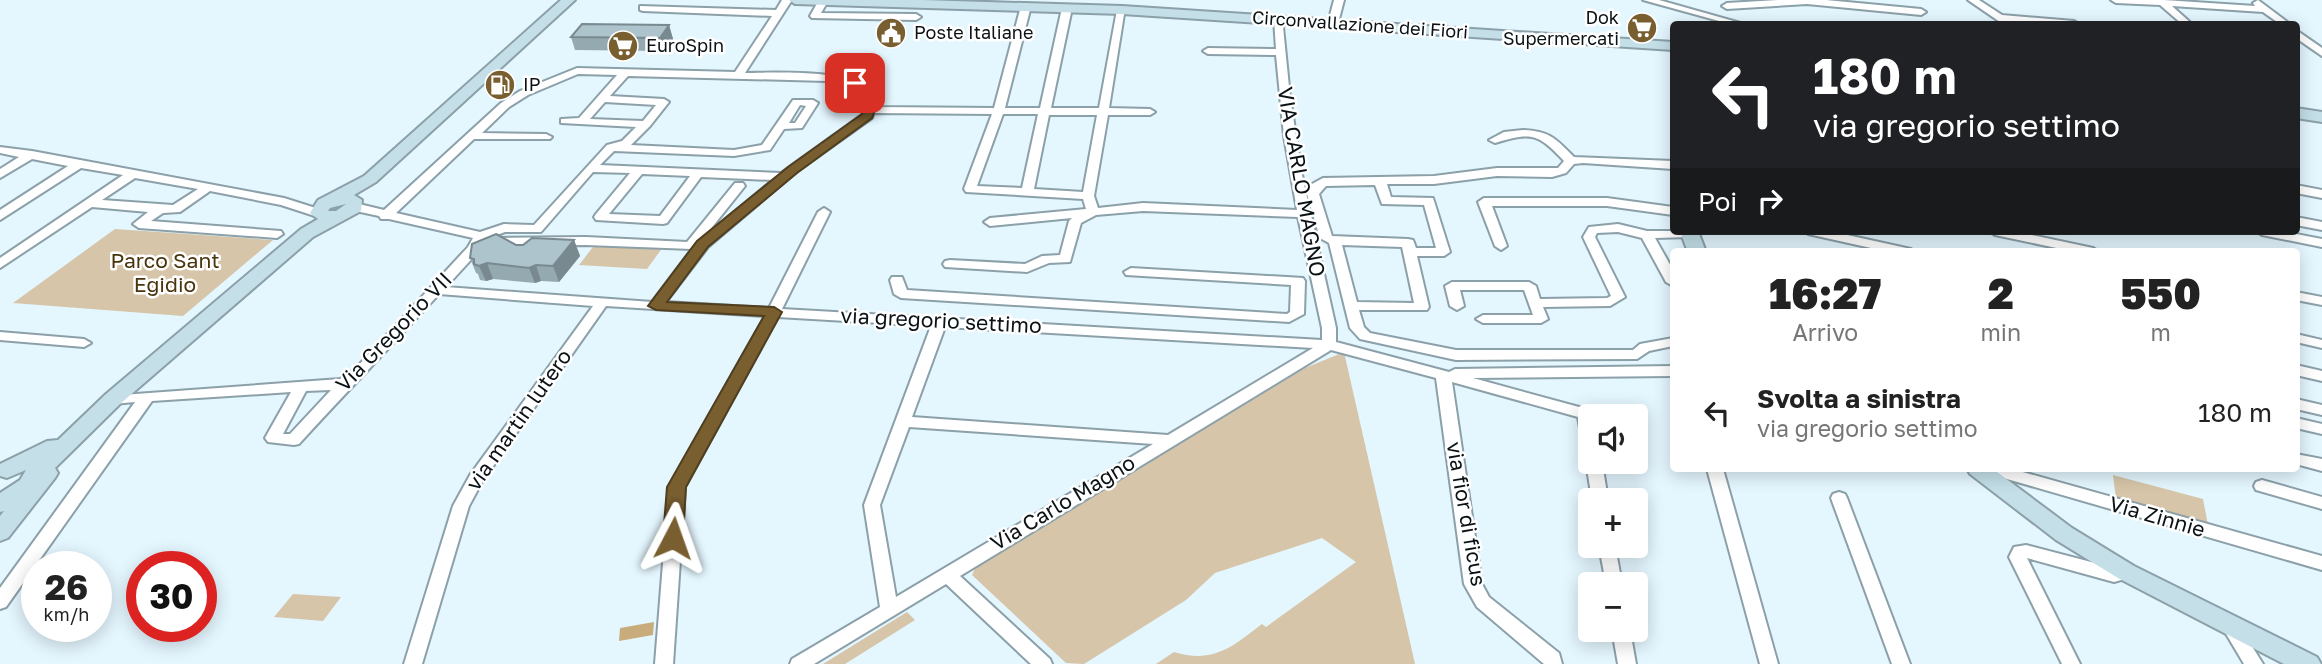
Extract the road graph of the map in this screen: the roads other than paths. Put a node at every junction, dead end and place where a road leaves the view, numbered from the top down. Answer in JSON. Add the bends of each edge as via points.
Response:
{"nodes":[{"id":1,"x":555,"y":0,"type":"edge"},
{"id":2,"x":569,"y":0,"type":"edge"},
{"id":3,"x":787,"y":0,"type":"edge"},
{"id":4,"x":795,"y":0,"type":"edge"},
{"id":5,"x":1339,"y":0,"type":"edge"},
{"id":6,"x":1648,"y":0,"type":"edge"},
{"id":7,"x":1973,"y":0,"type":"edge"},
{"id":8,"x":2116,"y":0,"type":"edge"},
{"id":9,"x":2254,"y":0,"type":"edge"},
{"id":10,"x":822,"y":1,"type":"edge"},
{"id":11,"x":2161,"y":1,"type":"edge"},
{"id":12,"x":922,"y":3,"type":"junction"},
{"id":13,"x":1724,"y":3,"type":"edge"},
{"id":14,"x":1026,"y":6,"type":"junction"},
{"id":15,"x":643,"y":8,"type":"dead end"},
{"id":16,"x":1067,"y":8,"type":"junction"},
{"id":17,"x":2265,"y":9,"type":"junction"},
{"id":18,"x":1122,"y":10,"type":"junction"},
{"id":19,"x":1921,"y":12,"type":"dead end"},
{"id":20,"x":778,"y":13,"type":"junction"},
{"id":21,"x":916,"y":17,"type":"junction"},
{"id":22,"x":1279,"y":19,"type":"junction"},
{"id":23,"x":545,"y":20,"type":"junction"},
{"id":24,"x":1717,"y":21,"type":"edge"},
{"id":25,"x":1720,"y":21,"type":"edge"},
{"id":26,"x":2005,"y":21,"type":"edge"},
{"id":27,"x":2184,"y":21,"type":"edge"},
{"id":28,"x":2281,"y":21,"type":"edge"},
{"id":29,"x":1334,"y":23,"type":"junction"},
{"id":30,"x":911,"y":28,"type":"dead end"},
{"id":31,"x":2300,"y":36,"type":"edge"},
{"id":32,"x":1670,"y":46,"type":"edge"},
{"id":33,"x":1208,"y":51,"type":"dead end"},
{"id":34,"x":1280,"y":52,"type":"junction"},
{"id":35,"x":2322,"y":53,"type":"edge"},
{"id":36,"x":626,"y":72,"type":"junction"},
{"id":37,"x":738,"y":76,"type":"junction"},
{"id":38,"x":602,"y":99,"type":"junction"},
{"id":39,"x":869,"y":110,"type":"junction"},
{"id":40,"x":999,"y":110,"type":"junction"},
{"id":41,"x":1046,"y":111,"type":"junction"},
{"id":42,"x":1103,"y":111,"type":"junction"},
{"id":43,"x":1150,"y":112,"type":"dead end"},
{"id":44,"x":2300,"y":114,"type":"edge"},
{"id":45,"x":2322,"y":117,"type":"edge"},
{"id":46,"x":565,"y":121,"type":"dead end"},
{"id":47,"x":582,"y":121,"type":"junction"},
{"id":48,"x":646,"y":124,"type":"junction"},
{"id":49,"x":781,"y":126,"type":"dead end"},
{"id":50,"x":472,"y":135,"type":"junction"},
{"id":51,"x":546,"y":138,"type":"dead end"},
{"id":52,"x":1495,"y":140,"type":"dead end"},
{"id":53,"x":611,"y":148,"type":"junction"},
{"id":54,"x":0,"y":150,"type":"edge"},
{"id":55,"x":743,"y":152,"type":"junction"},
{"id":56,"x":32,"y":154,"type":"junction"},
{"id":57,"x":1571,"y":161,"type":"junction"},
{"id":58,"x":80,"y":163,"type":"junction"},
{"id":59,"x":1670,"y":165,"type":"edge"},
{"id":60,"x":590,"y":168,"type":"junction"},
{"id":61,"x":639,"y":170,"type":"junction"},
{"id":62,"x":134,"y":173,"type":"junction"},
{"id":63,"x":698,"y":173,"type":"junction"},
{"id":64,"x":0,"y":174,"type":"edge"},
{"id":65,"x":730,"y":174,"type":"junction"},
{"id":66,"x":784,"y":177,"type":"junction"},
{"id":67,"x":1434,"y":180,"type":"junction"},
{"id":68,"x":1380,"y":181,"type":"junction"},
{"id":69,"x":738,"y":186,"type":"dead end"},
{"id":70,"x":208,"y":187,"type":"junction"},
{"id":71,"x":2300,"y":190,"type":"edge"},
{"id":72,"x":1027,"y":192,"type":"junction"},
{"id":73,"x":2322,"y":194,"type":"edge"},
{"id":74,"x":1088,"y":196,"type":"junction"},
{"id":75,"x":1429,"y":201,"type":"junction"},
{"id":76,"x":90,"y":203,"type":"junction"},
{"id":77,"x":1306,"y":205,"type":"junction"},
{"id":78,"x":160,"y":209,"type":"junction"},
{"id":79,"x":338,"y":209,"type":"junction"},
{"id":80,"x":1670,"y":211,"type":"edge"},
{"id":81,"x":824,"y":212,"type":"dead end"},
{"id":82,"x":1093,"y":212,"type":"junction"},
{"id":83,"x":0,"y":216,"type":"edge"},
{"id":84,"x":385,"y":216,"type":"junction"},
{"id":85,"x":990,"y":222,"type":"dead end"},
{"id":86,"x":2300,"y":222,"type":"edge"},
{"id":87,"x":2322,"y":226,"type":"edge"},
{"id":88,"x":1670,"y":233,"type":"edge"},
{"id":89,"x":277,"y":234,"type":"dead end"},
{"id":90,"x":1647,"y":235,"type":"junction"},
{"id":91,"x":1830,"y":235,"type":"edge"},
{"id":92,"x":2014,"y":235,"type":"edge"},
{"id":93,"x":2282,"y":235,"type":"edge"},
{"id":94,"x":479,"y":239,"type":"junction"},
{"id":95,"x":1335,"y":241,"type":"junction"},
{"id":96,"x":2322,"y":243,"type":"edge"},
{"id":97,"x":1501,"y":246,"type":"dead end"},
{"id":98,"x":1888,"y":248,"type":"edge"},
{"id":99,"x":2074,"y":248,"type":"edge"},
{"id":100,"x":1410,"y":251,"type":"junction"},
{"id":101,"x":0,"y":264,"type":"edge"},
{"id":102,"x":950,"y":264,"type":"dead end"},
{"id":103,"x":1131,"y":272,"type":"dead end"},
{"id":104,"x":1670,"y":277,"type":"edge"},
{"id":105,"x":897,"y":280,"type":"dead end"},
{"id":106,"x":1298,"y":281,"type":"junction"},
{"id":107,"x":1320,"y":289,"type":"junction"},
{"id":108,"x":434,"y":290,"type":"junction"},
{"id":109,"x":2300,"y":297,"type":"edge"},
{"id":110,"x":1350,"y":301,"type":"junction"},
{"id":111,"x":2322,"y":301,"type":"edge"},
{"id":112,"x":602,"y":302,"type":"junction"},
{"id":113,"x":1535,"y":303,"type":"junction"},
{"id":114,"x":1056,"y":304,"type":"junction"},
{"id":115,"x":656,"y":306,"type":"junction"},
{"id":116,"x":1457,"y":306,"type":"dead end"},
{"id":117,"x":774,"y":312,"type":"junction"},
{"id":118,"x":1483,"y":318,"type":"dead end"},
{"id":119,"x":940,"y":321,"type":"junction"},
{"id":120,"x":1049,"y":327,"type":"junction"},
{"id":121,"x":0,"y":336,"type":"edge"},
{"id":122,"x":2300,"y":339,"type":"edge"},
{"id":123,"x":84,"y":343,"type":"dead end"},
{"id":124,"x":1670,"y":343,"type":"edge"},
{"id":125,"x":2322,"y":344,"type":"edge"},
{"id":126,"x":1329,"y":345,"type":"junction"},
{"id":127,"x":1670,"y":371,"type":"edge"},
{"id":128,"x":2300,"y":371,"type":"edge"},
{"id":129,"x":1443,"y":374,"type":"junction"},
{"id":130,"x":2322,"y":376,"type":"edge"},
{"id":131,"x":344,"y":384,"type":"junction"},
{"id":132,"x":301,"y":387,"type":"junction"},
{"id":133,"x":147,"y":397,"type":"junction"},
{"id":134,"x":2300,"y":405,"type":"edge"},
{"id":135,"x":105,"y":407,"type":"junction"},
{"id":136,"x":2322,"y":410,"type":"edge"},
{"id":137,"x":1578,"y":412,"type":"edge"},
{"id":138,"x":902,"y":421,"type":"junction"},
{"id":139,"x":2300,"y":424,"type":"edge"},
{"id":140,"x":2322,"y":429,"type":"edge"},
{"id":141,"x":1170,"y":440,"type":"junction"},
{"id":142,"x":2300,"y":460,"type":"edge"},
{"id":143,"x":2322,"y":465,"type":"edge"},
{"id":144,"x":4,"y":471,"type":"edge"},
{"id":145,"x":1716,"y":472,"type":"edge"},
{"id":146,"x":1982,"y":472,"type":"edge"},
{"id":147,"x":2003,"y":472,"type":"edge"},
{"id":148,"x":2262,"y":486,"type":"dead end"},
{"id":149,"x":15,"y":493,"type":"edge"},
{"id":150,"x":1839,"y":498,"type":"dead end"},
{"id":151,"x":2322,"y":503,"type":"edge"},
{"id":152,"x":0,"y":512,"type":"edge"},
{"id":153,"x":0,"y":532,"type":"edge"},
{"id":154,"x":2322,"y":563,"type":"edge"},
{"id":155,"x":2126,"y":572,"type":"junction"},
{"id":156,"x":947,"y":573,"type":"junction"},
{"id":157,"x":0,"y":602,"type":"edge"},
{"id":158,"x":889,"y":609,"type":"junction"},
{"id":159,"x":2227,"y":621,"type":"junction"},
{"id":160,"x":1623,"y":642,"type":"edge"},
{"id":161,"x":413,"y":664,"type":"edge"},
{"id":162,"x":664,"y":664,"type":"edge"},
{"id":163,"x":799,"y":664,"type":"edge"},
{"id":164,"x":1043,"y":664,"type":"edge"},
{"id":165,"x":1553,"y":664,"type":"edge"},
{"id":166,"x":1627,"y":664,"type":"edge"},
{"id":167,"x":1769,"y":664,"type":"edge"},
{"id":168,"x":1901,"y":664,"type":"edge"},
{"id":169,"x":2071,"y":664,"type":"edge"},
{"id":170,"x":2254,"y":664,"type":"edge"},
{"id":171,"x":2308,"y":664,"type":"edge"}],
"edges":[{"from":1,"to":23,"type":"street"},
{"from":2,"to":23,"type":"street"},
{"from":3,"to":20,"type":"street"},
{"from":4,"to":10,"type":"street","name":"Circonvallazione dei Fiori"},
{"from":5,"to":29,"type":"street"},
{"from":6,"to":24,"type":"street"},
{"from":7,"to":26,"type":"street"},
{"from":8,"to":11,"type":"street"},
{"from":9,"to":17,"type":"street"},
{"from":10,"to":12,"type":"street","name":"Circonvallazione dei Fiori"},
{"from":10,"to":21,"type":"street","via":[[815,16]]},
{"from":11,"to":17,"type":"street"},
{"from":11,"to":27,"type":"street"},
{"from":12,"to":14,"type":"street","name":"Circonvallazione dei Fiori"},
{"from":12,"to":21,"type":"street"},
{"from":13,"to":19,"type":"street","via":[[1807,1]]},
{"from":13,"to":25,"type":"street"},
{"from":14,"to":16,"type":"street","name":"Circonvallazione dei Fiori"},
{"from":14,"to":40,"type":"street"},
{"from":15,"to":20,"type":"street"},
{"from":16,"to":18,"type":"street","name":"Circonvallazione dei Fiori"},
{"from":16,"to":41,"type":"street"},
{"from":17,"to":28,"type":"street"},
{"from":18,"to":22,"type":"street","name":"Circonvallazione dei Fiori"},
{"from":18,"to":42,"type":"street"},
{"from":20,"to":37,"type":"street"},
{"from":21,"to":30,"type":"street"},
{"from":22,"to":29,"type":"street","name":"Circonvallazione dei Fiori"},
{"from":22,"to":34,"type":"street","name":"VIA CARLO MAGNO"},
{"from":23,"to":79,"type":"street"},
{"from":29,"to":32,"type":"street","name":"Circonvallazione dei Fiori"},
{"from":31,"to":35,"type":"street"},
{"from":33,"to":34,"type":"street"},
{"from":34,"to":77,"type":"street","name":"VIA CARLO MAGNO","via":[[1285,111]]},
{"from":36,"to":37,"type":"street"},
{"from":36,"to":38,"type":"street"},
{"from":36,"to":50,"type":"street","via":[[577,71],[545,83],[505,105]]},
{"from":37,"to":39,"type":"street","via":[[855,83],[869,93]]},
{"from":38,"to":47,"type":"street"},
{"from":38,"to":48,"type":"street","via":[[664,102]]},
{"from":39,"to":40,"type":"street"},
{"from":39,"to":66,"type":"street"},
{"from":40,"to":41,"type":"street"},
{"from":40,"to":72,"type":"street","via":[[970,189]]},
{"from":41,"to":42,"type":"street"},
{"from":41,"to":72,"type":"street"},
{"from":42,"to":43,"type":"street"},
{"from":42,"to":74,"type":"street"},
{"from":44,"to":45,"type":"street"},
{"from":46,"to":47,"type":"street"},
{"from":47,"to":48,"type":"street"},
{"from":48,"to":53,"type":"street","via":[[626,143]]},
{"from":49,"to":55,"type":"street","via":[[766,148]]},
{"from":50,"to":51,"type":"street"},
{"from":50,"to":84,"type":"street"},
{"from":52,"to":57,"type":"street","via":[[1530,134],[1550,139]]},
{"from":53,"to":55,"type":"street"},
{"from":53,"to":60,"type":"street"},
{"from":54,"to":56,"type":"street"},
{"from":55,"to":65,"type":"street"},
{"from":56,"to":58,"type":"street"},
{"from":56,"to":64,"type":"street"},
{"from":57,"to":59,"type":"street"},
{"from":57,"to":67,"type":"street","via":[[1562,171],[1552,173],[1497,172]]},
{"from":58,"to":62,"type":"street"},
{"from":58,"to":83,"type":"street"},
{"from":60,"to":61,"type":"street"},
{"from":60,"to":94,"type":"street","via":[[537,229],[504,228]]},
{"from":61,"to":63,"type":"street"},
{"from":61,"to":63,"type":"street","via":[[600,217],[663,220]]},
{"from":62,"to":70,"type":"street"},
{"from":62,"to":76,"type":"street"},
{"from":63,"to":65,"type":"street"},
{"from":65,"to":66,"type":"street"},
{"from":66,"to":115,"type":"street","via":[[702,244]]},
{"from":67,"to":68,"type":"street"},
{"from":67,"to":75,"type":"street","name":"Via Carlo Magno","via":[[1438,194]]},
{"from":68,"to":75,"type":"street","via":[[1386,201]]},
{"from":68,"to":77,"type":"street","via":[[1323,182]]},
{"from":69,"to":94,"type":"street","via":[[690,246]]},
{"from":70,"to":78,"type":"street","via":[[176,209]]},
{"from":70,"to":79,"type":"street"},
{"from":71,"to":73,"type":"street"},
{"from":72,"to":74,"type":"street"},
{"from":74,"to":82,"type":"street"},
{"from":75,"to":100,"type":"street","name":"Via Carlo Magno","via":[[1444,252]]},
{"from":76,"to":78,"type":"street"},
{"from":76,"to":101,"type":"street"},
{"from":77,"to":82,"type":"street"},
{"from":77,"to":95,"type":"street","via":[[1325,237]]},
{"from":77,"to":107,"type":"street","name":"VIA CARLO MAGNO"},
{"from":78,"to":89,"type":"street","via":[[139,224]]},
{"from":79,"to":84,"type":"street"},
{"from":79,"to":135,"type":"street"},
{"from":80,"to":97,"type":"street","via":[[1606,202],[1484,202]]},
{"from":81,"to":117,"type":"street"},
{"from":82,"to":85,"type":"street"},
{"from":82,"to":102,"type":"street","via":[[1075,221],[1065,259],[1047,258],[1027,268]]},
{"from":84,"to":94,"type":"street"},
{"from":86,"to":87,"type":"street"},
{"from":88,"to":90,"type":"street"},
{"from":90,"to":104,"type":"street"},
{"from":90,"to":113,"type":"street","via":[[1602,228],[1589,237],[1618,297],[1610,302]]},
{"from":91,"to":98,"type":"street"},
{"from":92,"to":99,"type":"street"},
{"from":93,"to":96,"type":"street"},
{"from":94,"to":108,"type":"street","name":"Via Gregorio VII"},
{"from":95,"to":100,"type":"street","name":"Via Carlo Magno","via":[[1408,243]]},
{"from":95,"to":110,"type":"street"},
{"from":100,"to":110,"type":"street","name":"Via Carlo Magno","via":[[1422,307]]},
{"from":103,"to":106,"type":"street","name":"Via Carlo Magno"},
{"from":105,"to":114,"type":"street","via":[[901,294]]},
{"from":106,"to":107,"type":"street","name":"Via Carlo Magno"},
{"from":106,"to":114,"type":"street","via":[[1297,314],[1289,318]]},
{"from":107,"to":110,"type":"street","name":"Via Carlo Magno"},
{"from":107,"to":126,"type":"street","name":"VIA CARLO MAGNO"},
{"from":108,"to":112,"type":"street","name":"via gregorio settimo"},
{"from":108,"to":131,"type":"street","name":"Via Gregorio VII"},
{"from":109,"to":111,"type":"street"},
{"from":110,"to":124,"type":"street","via":[[1357,328],[1365,336],[1456,355],[1637,354],[1645,347]]},
{"from":112,"to":115,"type":"street","name":"via gregorio settimo"},
{"from":112,"to":161,"type":"street","name":"via martin lutero","via":[[461,506]]},
{"from":113,"to":116,"type":"street","via":[[1529,286],[1452,286]]},
{"from":113,"to":118,"type":"street","via":[[1541,319]]},
{"from":114,"to":120,"type":"street"},
{"from":115,"to":117,"type":"street","name":"via gregorio settimo"},
{"from":117,"to":119,"type":"street","name":"via gregorio settimo"},
{"from":117,"to":162,"type":"street","via":[[677,487]]},
{"from":119,"to":120,"type":"street","name":"via gregorio settimo"},
{"from":119,"to":138,"type":"street"},
{"from":120,"to":126,"type":"street","name":"via gregorio settimo"},
{"from":121,"to":123,"type":"street"},
{"from":122,"to":125,"type":"street"},
{"from":126,"to":129,"type":"street","name":"via gregorio settimo"},
{"from":126,"to":141,"type":"street","name":"Via Carlo Magno"},
{"from":127,"to":129,"type":"street"},
{"from":128,"to":130,"type":"street"},
{"from":129,"to":137,"type":"street"},
{"from":129,"to":165,"type":"street","name":"via fior di ficus","via":[[1474,584],[1483,602],[1552,658]]},
{"from":131,"to":132,"type":"street"},
{"from":131,"to":132,"type":"street","name":"Via Gregorio VII","via":[[295,440],[273,438]]},
{"from":132,"to":133,"type":"street"},
{"from":133,"to":135,"type":"street"},
{"from":133,"to":157,"type":"street"},
{"from":134,"to":136,"type":"street"},
{"from":135,"to":144,"type":"street","via":[[48,451]]},
{"from":135,"to":149,"type":"street"},
{"from":135,"to":153,"type":"street"},
{"from":138,"to":141,"type":"street"},
{"from":138,"to":158,"type":"street","via":[[872,505]]},
{"from":139,"to":140,"type":"street"},
{"from":141,"to":156,"type":"street","name":"Via Carlo Magno"},
{"from":142,"to":143,"type":"street"},
{"from":144,"to":149,"type":"street","via":[[24,471]]},
{"from":145,"to":167,"type":"street"},
{"from":146,"to":155,"type":"street","via":[[2064,534]]},
{"from":147,"to":154,"type":"street","name":"Via Zinnie"},
{"from":148,"to":151,"type":"street"},
{"from":149,"to":152,"type":"street"},
{"from":150,"to":168,"type":"street"},
{"from":155,"to":159,"type":"street"},
{"from":155,"to":169,"type":"street","via":[[2114,575],[2020,552],[2018,557]]},
{"from":156,"to":158,"type":"street","name":"Via Carlo Magno"},
{"from":156,"to":164,"type":"street"},
{"from":158,"to":163,"type":"street","name":"Via Carlo Magno"},
{"from":159,"to":170,"type":"street"},
{"from":159,"to":171,"type":"street"},
{"from":160,"to":166,"type":"street"}]}
